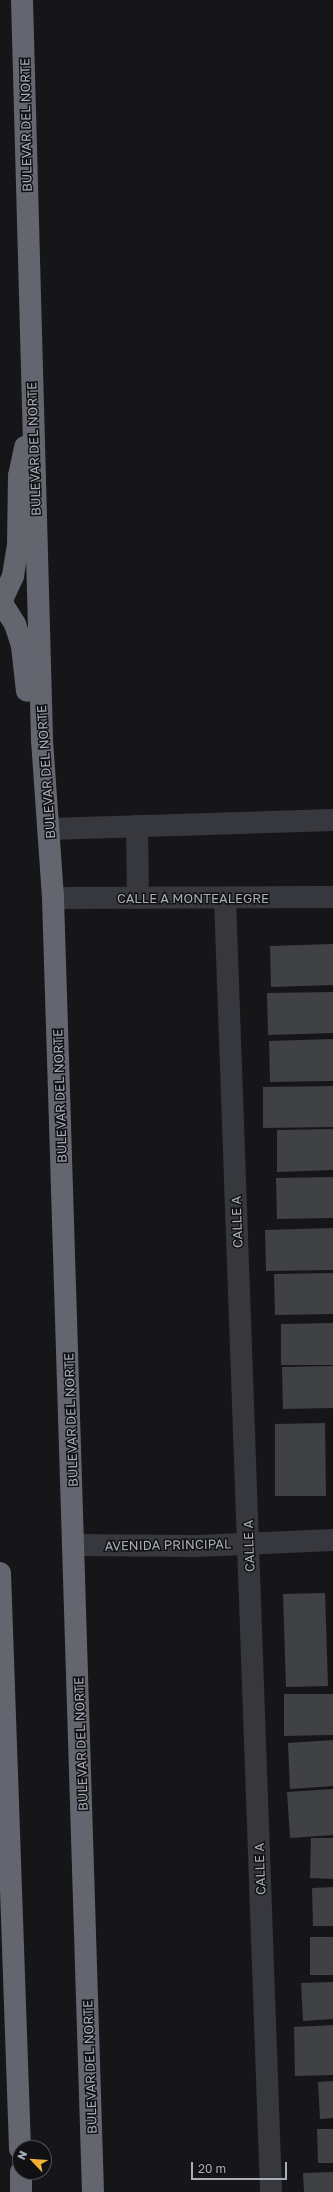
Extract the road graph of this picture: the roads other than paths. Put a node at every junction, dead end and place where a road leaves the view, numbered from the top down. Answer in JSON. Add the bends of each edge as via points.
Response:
{"nodes":[{"id":1,"x":22,"y":0,"type":"edge"},
{"id":2,"x":34,"y":437,"type":"junction"},
{"id":3,"x":1,"y":602,"type":"edge"},
{"id":4,"x":42,"y":740,"type":"junction"},
{"id":5,"x":333,"y":820,"type":"edge"},
{"id":6,"x":137,"y":826,"type":"junction"},
{"id":7,"x":50,"y":829,"type":"junction"},
{"id":8,"x":333,"y":897,"type":"edge"},
{"id":9,"x":53,"y":898,"type":"junction"},
{"id":10,"x":138,"y":898,"type":"junction"},
{"id":11,"x":225,"y":899,"type":"junction"},
{"id":12,"x":333,"y":1540,"type":"edge"},
{"id":13,"x":249,"y":1544,"type":"junction"},
{"id":14,"x":75,"y":1546,"type":"junction"},
{"id":15,"x":0,"y":1573,"type":"edge"},
{"id":16,"x":20,"y":2140,"type":"edge"},
{"id":17,"x":21,"y":2180,"type":"edge"},
{"id":18,"x":22,"y":2192,"type":"edge"},
{"id":19,"x":93,"y":2192,"type":"edge"},
{"id":20,"x":271,"y":2192,"type":"edge"}],
"edges":[{"from":1,"to":2,"type":"highway","name":"BULEVAR DEL NORTE"},
{"from":2,"to":3,"type":"highway","via":[[25,447],[22,456],[19,476],[18,546],[13,576]]},
{"from":2,"to":4,"type":"highway","name":"BULEVAR DEL NORTE"},
{"from":3,"to":4,"type":"highway","via":[[15,624],[22,646],[30,731]]},
{"from":4,"to":7,"type":"highway","name":"BULEVAR DEL NORTE"},
{"from":5,"to":6,"type":"street"},
{"from":6,"to":7,"type":"street"},
{"from":6,"to":10,"type":"street"},
{"from":7,"to":9,"type":"highway","name":"BULEVAR DEL NORTE"},
{"from":8,"to":11,"type":"street","name":"CALLE A MONTEALEGRE"},
{"from":9,"to":10,"type":"street","name":"CALLE A MONTEALEGRE"},
{"from":9,"to":14,"type":"highway","name":"BULEVAR DEL NORTE"},
{"from":10,"to":11,"type":"street","name":"CALLE A MONTEALEGRE"},
{"from":11,"to":13,"type":"street","name":"CALLE A"},
{"from":12,"to":13,"type":"street","name":"AVENIDA PRINCIPAL"},
{"from":13,"to":14,"type":"street","name":"AVENIDA PRINCIPAL"},
{"from":13,"to":20,"type":"street","name":"CALLE A"},
{"from":14,"to":19,"type":"highway","name":"BULEVAR DEL NORTE"},
{"from":15,"to":16,"type":"highway"},
{"from":17,"to":18,"type":"highway"}]}
